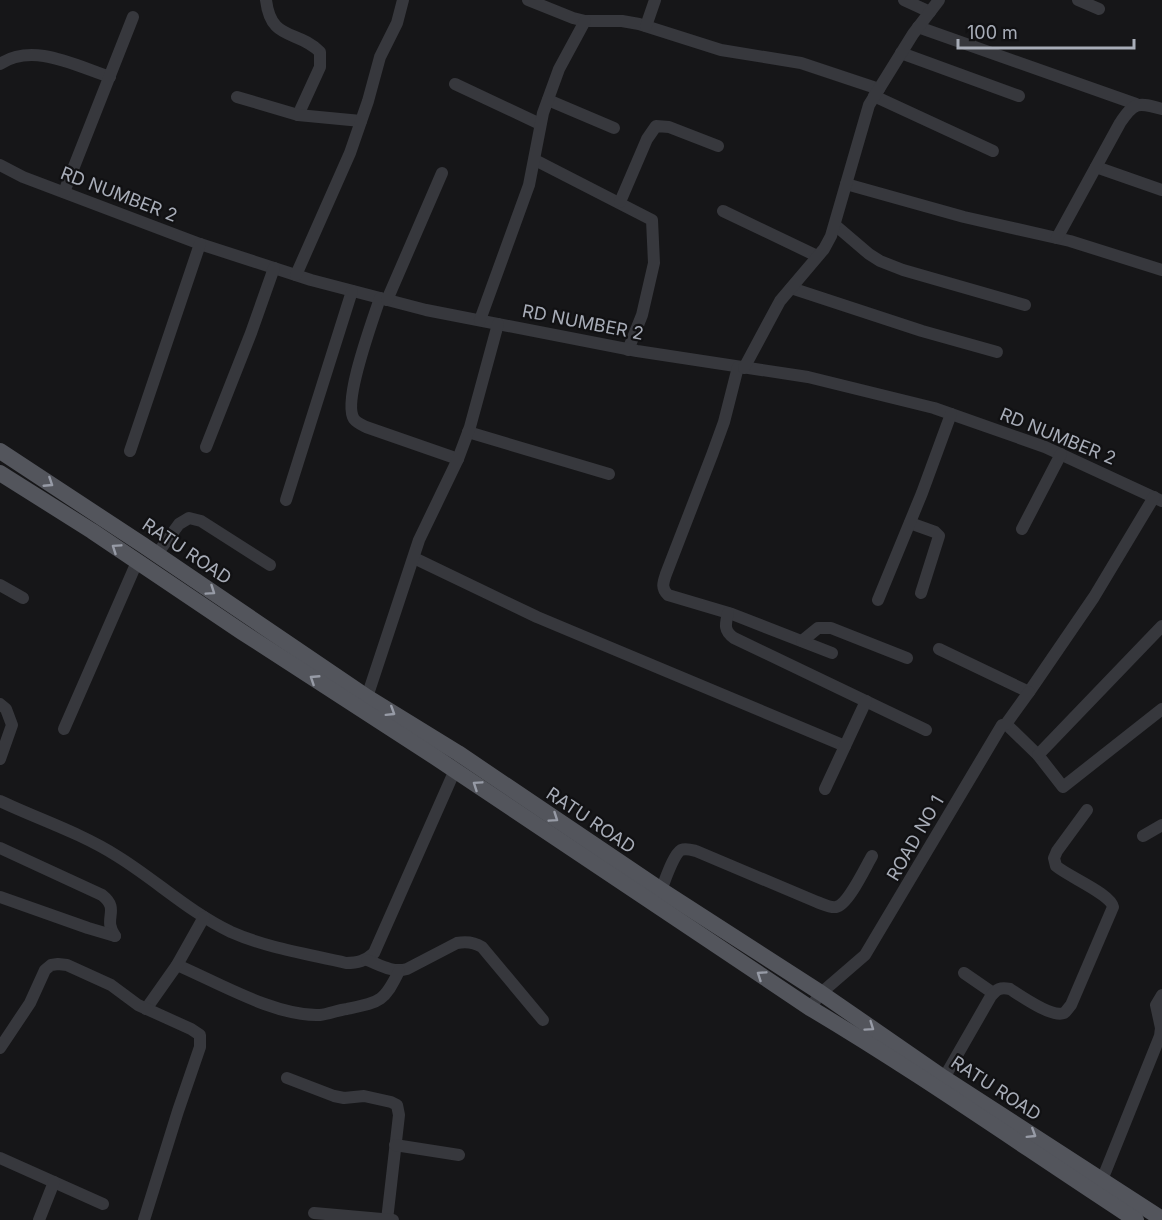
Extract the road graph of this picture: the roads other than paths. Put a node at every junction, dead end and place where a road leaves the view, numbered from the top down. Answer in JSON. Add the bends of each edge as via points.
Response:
{"nodes":[{"id":1,"x":266,"y":0,"type":"edge"},
{"id":2,"x":403,"y":0,"type":"edge"},
{"id":3,"x":528,"y":0,"type":"edge"},
{"id":4,"x":655,"y":0,"type":"edge"},
{"id":5,"x":903,"y":0,"type":"edge"},
{"id":6,"x":939,"y":0,"type":"edge"},
{"id":7,"x":1078,"y":0,"type":"edge"},
{"id":8,"x":1099,"y":9,"type":"dead end"},
{"id":9,"x":930,"y":12,"type":"junction"},
{"id":10,"x":133,"y":17,"type":"dead end"},
{"id":11,"x":585,"y":21,"type":"junction"},
{"id":12,"x":646,"y":26,"type":"junction"},
{"id":13,"x":918,"y":27,"type":"junction"},
{"id":14,"x":901,"y":53,"type":"junction"},
{"id":15,"x":0,"y":64,"type":"edge"},
{"id":16,"x":110,"y":77,"type":"junction"},
{"id":17,"x":454,"y":84,"type":"dead end"},
{"id":18,"x":876,"y":93,"type":"junction"},
{"id":19,"x":1019,"y":96,"type":"dead end"},
{"id":20,"x":237,"y":97,"type":"dead end"},
{"id":21,"x":548,"y":100,"type":"junction"},
{"id":22,"x":1136,"y":104,"type":"junction"},
{"id":23,"x":1161,"y":107,"type":"edge"},
{"id":24,"x":298,"y":115,"type":"junction"},
{"id":25,"x":361,"y":121,"type":"junction"},
{"id":26,"x":540,"y":124,"type":"junction"},
{"id":27,"x":614,"y":128,"type":"dead end"},
{"id":28,"x":718,"y":146,"type":"dead end"},
{"id":29,"x":993,"y":151,"type":"dead end"},
{"id":30,"x":535,"y":160,"type":"junction"},
{"id":31,"x":0,"y":165,"type":"edge"},
{"id":32,"x":1096,"y":167,"type":"junction"},
{"id":33,"x":442,"y":173,"type":"dead end"},
{"id":34,"x":846,"y":184,"type":"junction"},
{"id":35,"x":1162,"y":190,"type":"edge"},
{"id":36,"x":64,"y":192,"type":"junction"},
{"id":37,"x":620,"y":202,"type":"junction"},
{"id":38,"x":723,"y":211,"type":"dead end"},
{"id":39,"x":835,"y":225,"type":"junction"},
{"id":40,"x":1057,"y":238,"type":"junction"},
{"id":41,"x":200,"y":244,"type":"junction"},
{"id":42,"x":817,"y":256,"type":"junction"},
{"id":43,"x":274,"y":268,"type":"junction"},
{"id":44,"x":1162,"y":270,"type":"edge"},
{"id":45,"x":296,"y":275,"type":"junction"},
{"id":46,"x":791,"y":288,"type":"junction"},
{"id":47,"x":352,"y":291,"type":"junction"},
{"id":48,"x":383,"y":299,"type":"junction"},
{"id":49,"x":1025,"y":305,"type":"dead end"},
{"id":50,"x":480,"y":320,"type":"junction"},
{"id":51,"x":498,"y":324,"type":"junction"},
{"id":52,"x":628,"y":350,"type":"junction"},
{"id":53,"x":997,"y":352,"type":"dead end"},
{"id":54,"x":741,"y":367,"type":"junction"},
{"id":55,"x":951,"y":414,"type":"junction"},
{"id":56,"x":468,"y":432,"type":"junction"},
{"id":57,"x":206,"y":447,"type":"dead end"},
{"id":58,"x":0,"y":451,"type":"edge"},
{"id":59,"x":130,"y":451,"type":"dead end"},
{"id":60,"x":1061,"y":454,"type":"junction"},
{"id":61,"x":458,"y":459,"type":"junction"},
{"id":62,"x":0,"y":473,"type":"edge"},
{"id":63,"x":609,"y":474,"type":"dead end"},
{"id":64,"x":1158,"y":499,"type":"edge"},
{"id":65,"x":286,"y":500,"type":"dead end"},
{"id":66,"x":910,"y":523,"type":"junction"},
{"id":67,"x":1022,"y":529,"type":"dead end"},
{"id":68,"x":157,"y":554,"type":"junction"},
{"id":69,"x":414,"y":558,"type":"junction"},
{"id":70,"x":137,"y":562,"type":"junction"},
{"id":71,"x":270,"y":565,"type":"dead end"},
{"id":72,"x":0,"y":585,"type":"edge"},
{"id":73,"x":921,"y":593,"type":"dead end"},
{"id":74,"x":23,"y":598,"type":"dead end"},
{"id":75,"x":878,"y":600,"type":"dead end"},
{"id":76,"x":728,"y":613,"type":"junction"},
{"id":77,"x":1162,"y":626,"type":"edge"},
{"id":78,"x":802,"y":641,"type":"junction"},
{"id":79,"x":939,"y":648,"type":"dead end"},
{"id":80,"x":832,"y":653,"type":"dead end"},
{"id":81,"x":907,"y":658,"type":"dead end"},
{"id":82,"x":1029,"y":692,"type":"junction"},
{"id":83,"x":367,"y":697,"type":"junction"},
{"id":84,"x":866,"y":701,"type":"junction"},
{"id":85,"x":0,"y":704,"type":"edge"},
{"id":86,"x":1162,"y":709,"type":"edge"},
{"id":87,"x":1006,"y":724,"type":"junction"},
{"id":88,"x":64,"y":729,"type":"dead end"},
{"id":89,"x":926,"y":730,"type":"dead end"},
{"id":90,"x":845,"y":746,"type":"junction"},
{"id":91,"x":1038,"y":755,"type":"junction"},
{"id":92,"x":0,"y":759,"type":"edge"},
{"id":93,"x":455,"y":770,"type":"junction"},
{"id":94,"x":825,"y":789,"type":"dead end"},
{"id":95,"x":0,"y":801,"type":"edge"},
{"id":96,"x":1087,"y":810,"type":"dead end"},
{"id":97,"x":1162,"y":825,"type":"edge"},
{"id":98,"x":1143,"y":836,"type":"dead end"},
{"id":99,"x":0,"y":848,"type":"edge"},
{"id":100,"x":872,"y":856,"type":"dead end"},
{"id":101,"x":661,"y":890,"type":"junction"},
{"id":102,"x":0,"y":897,"type":"edge"},
{"id":103,"x":204,"y":917,"type":"junction"},
{"id":104,"x":367,"y":960,"type":"junction"},
{"id":105,"x":177,"y":964,"type":"junction"},
{"id":106,"x":399,"y":971,"type":"junction"},
{"id":107,"x":964,"y":973,"type":"dead end"},
{"id":108,"x":821,"y":993,"type":"junction"},
{"id":109,"x":993,"y":993,"type":"junction"},
{"id":110,"x":1162,"y":995,"type":"edge"},
{"id":111,"x":810,"y":1008,"type":"junction"},
{"id":112,"x":146,"y":1009,"type":"junction"},
{"id":113,"x":1160,"y":1015,"type":"edge"},
{"id":114,"x":543,"y":1020,"type":"dead end"},
{"id":115,"x":0,"y":1048,"type":"edge"},
{"id":116,"x":287,"y":1078,"type":"dead end"},
{"id":117,"x":944,"y":1078,"type":"junction"},
{"id":118,"x":396,"y":1145,"type":"junction"},
{"id":119,"x":459,"y":1155,"type":"dead end"},
{"id":120,"x":0,"y":1158,"type":"edge"},
{"id":121,"x":1102,"y":1180,"type":"junction"},
{"id":122,"x":54,"y":1182,"type":"junction"},
{"id":123,"x":104,"y":1204,"type":"dead end"},
{"id":124,"x":314,"y":1213,"type":"dead end"},
{"id":125,"x":1162,"y":1219,"type":"edge"},
{"id":126,"x":39,"y":1220,"type":"edge"},
{"id":127,"x":144,"y":1220,"type":"edge"},
{"id":128,"x":387,"y":1220,"type":"edge"},
{"id":129,"x":393,"y":1220,"type":"edge"},
{"id":130,"x":1136,"y":1220,"type":"edge"}],
"edges":[{"from":1,"to":24,"type":"street","via":[[275,26],[320,52],[320,67]]},
{"from":2,"to":25,"type":"street","via":[[397,24],[380,57]]},
{"from":3,"to":11,"type":"street"},
{"from":4,"to":12,"type":"street"},
{"from":5,"to":9,"type":"street"},
{"from":6,"to":9,"type":"street"},
{"from":7,"to":8,"type":"street"},
{"from":9,"to":13,"type":"street"},
{"from":10,"to":16,"type":"street"},
{"from":11,"to":12,"type":"street","via":[[622,21]]},
{"from":11,"to":21,"type":"street","via":[[559,69]]},
{"from":12,"to":18,"type":"street","via":[[721,50],[801,63]]},
{"from":13,"to":14,"type":"street"},
{"from":13,"to":22,"type":"street"},
{"from":14,"to":18,"type":"street"},
{"from":14,"to":19,"type":"street"},
{"from":15,"to":16,"type":"street","via":[[8,58],[36,55]]},
{"from":16,"to":36,"type":"street"},
{"from":17,"to":26,"type":"street"},
{"from":18,"to":29,"type":"street"},
{"from":18,"to":34,"type":"street"},
{"from":20,"to":24,"type":"street"},
{"from":21,"to":26,"type":"street"},
{"from":21,"to":27,"type":"street"},
{"from":22,"to":23,"type":"street"},
{"from":22,"to":32,"type":"street","via":[[1120,123]]},
{"from":24,"to":25,"type":"street"},
{"from":25,"to":45,"type":"street"},
{"from":26,"to":30,"type":"street"},
{"from":28,"to":37,"type":"street","via":[[669,127],[656,126]]},
{"from":30,"to":37,"type":"street"},
{"from":30,"to":50,"type":"street"},
{"from":31,"to":36,"type":"street","name":"RD NUMBER 2"},
{"from":32,"to":35,"type":"street"},
{"from":32,"to":40,"type":"street"},
{"from":33,"to":48,"type":"street"},
{"from":34,"to":39,"type":"street"},
{"from":34,"to":40,"type":"street"},
{"from":36,"to":41,"type":"street","name":"RD NUMBER 2"},
{"from":37,"to":52,"type":"street","via":[[652,220],[654,263],[642,315]]},
{"from":38,"to":42,"type":"street"},
{"from":39,"to":42,"type":"street"},
{"from":39,"to":49,"type":"street","via":[[880,261]]},
{"from":40,"to":44,"type":"street"},
{"from":41,"to":43,"type":"street","name":"RD NUMBER 2"},
{"from":41,"to":59,"type":"street"},
{"from":42,"to":46,"type":"street"},
{"from":43,"to":45,"type":"street","name":"RD NUMBER 2"},
{"from":43,"to":57,"type":"street"},
{"from":45,"to":47,"type":"street","name":"RD NUMBER 2"},
{"from":46,"to":53,"type":"street"},
{"from":46,"to":54,"type":"street"},
{"from":47,"to":48,"type":"street","name":"RD NUMBER 2"},
{"from":47,"to":65,"type":"street"},
{"from":48,"to":50,"type":"street","name":"RD NUMBER 2"},
{"from":48,"to":61,"type":"street","via":[[353,384],[351,412],[355,421]]},
{"from":50,"to":51,"type":"street","name":"RD NUMBER 2"},
{"from":51,"to":52,"type":"street","name":"RD NUMBER 2"},
{"from":51,"to":56,"type":"street"},
{"from":52,"to":54,"type":"street","name":"RD NUMBER 2"},
{"from":54,"to":55,"type":"street","name":"RD NUMBER 2","via":[[808,377]]},
{"from":54,"to":76,"type":"street","via":[[662,584],[668,595]]},
{"from":55,"to":60,"type":"street","name":"RD NUMBER 2"},
{"from":55,"to":66,"type":"street"},
{"from":56,"to":61,"type":"street"},
{"from":56,"to":63,"type":"street"},
{"from":58,"to":68,"type":"main road","name":"RATU ROAD","one_way":true},
{"from":60,"to":64,"type":"street","name":"RD NUMBER 2"},
{"from":60,"to":67,"type":"street"},
{"from":61,"to":69,"type":"street"},
{"from":70,"to":62,"type":"main road","name":"RATU ROAD","one_way":true},
{"from":64,"to":82,"type":"street","name":"ROAD NO 1"},
{"from":66,"to":73,"type":"street","via":[[939,536]]},
{"from":66,"to":75,"type":"street"},
{"from":68,"to":71,"type":"street","via":[[189,518],[201,521]]},
{"from":68,"to":83,"type":"main road","name":"RATU ROAD","one_way":true},
{"from":69,"to":83,"type":"street"},
{"from":69,"to":90,"type":"street","via":[[537,617]]},
{"from":70,"to":88,"type":"street"},
{"from":93,"to":70,"type":"main road","name":"RATU ROAD","one_way":true},
{"from":72,"to":74,"type":"street"},
{"from":76,"to":78,"type":"street"},
{"from":76,"to":84,"type":"street","via":[[726,629],[734,638]]},
{"from":77,"to":91,"type":"street"},
{"from":78,"to":80,"type":"street"},
{"from":78,"to":81,"type":"street","via":[[818,628],[831,628]]},
{"from":79,"to":82,"type":"street"},
{"from":82,"to":87,"type":"street","name":"ROAD NO 1"},
{"from":83,"to":101,"type":"main road","name":"RATU ROAD","one_way":true,"via":[[458,753]]},
{"from":84,"to":89,"type":"street"},
{"from":84,"to":90,"type":"street"},
{"from":85,"to":92,"type":"street","via":[[12,725]]},
{"from":86,"to":91,"type":"street","via":[[1065,787]]},
{"from":87,"to":91,"type":"street"},
{"from":87,"to":108,"type":"street","name":"ROAD NO 1","via":[[865,955]]},
{"from":90,"to":94,"type":"street"},
{"from":93,"to":104,"type":"street","via":[[374,953]]},
{"from":111,"to":93,"type":"main road","name":"RATU ROAD","one_way":true},
{"from":95,"to":103,"type":"street","via":[[108,851]]},
{"from":96,"to":109,"type":"street","via":[[1057,851],[1056,866],[1105,895],[1113,901],[1113,907],[1071,1005],[1056,1014],[1010,989],[1003,987]]},
{"from":97,"to":98,"type":"street"},
{"from":99,"to":102,"type":"street","via":[[110,901],[109,923],[115,936]]},
{"from":100,"to":101,"type":"street","via":[[839,907],[832,908],[688,849],[675,857]]},
{"from":101,"to":108,"type":"main road","name":"RATU ROAD"},
{"from":103,"to":104,"type":"street","via":[[233,933],[278,948],[346,963]]},
{"from":103,"to":105,"type":"street"},
{"from":104,"to":106,"type":"street"},
{"from":105,"to":106,"type":"street","via":[[268,1005],[321,1015],[376,1003],[391,988]]},
{"from":105,"to":112,"type":"street"},
{"from":106,"to":114,"type":"street","via":[[458,943],[475,942]]},
{"from":107,"to":109,"type":"street"},
{"from":108,"to":111,"type":"street","name":"ROAD NO 1"},
{"from":108,"to":117,"type":"main road","name":"RATU ROAD","one_way":true},
{"from":109,"to":117,"type":"street"},
{"from":110,"to":113,"type":"street","via":[[1156,1005]]},
{"from":111,"to":130,"type":"main road","name":"RATU ROAD","via":[[1011,1135]]},
{"from":112,"to":115,"type":"street","via":[[99,979],[67,965],[51,965]]},
{"from":112,"to":127,"type":"street","via":[[191,1029],[200,1035],[201,1041]]},
{"from":113,"to":121,"type":"street","via":[[1161,1032]]},
{"from":116,"to":118,"type":"street","via":[[334,1096],[364,1096],[397,1105]]},
{"from":117,"to":121,"type":"main road","name":"RATU ROAD","one_way":true},
{"from":118,"to":119,"type":"street"},
{"from":118,"to":128,"type":"street"},
{"from":120,"to":122,"type":"street"},
{"from":121,"to":125,"type":"main road","name":"RATU ROAD"},
{"from":122,"to":123,"type":"street"},
{"from":122,"to":126,"type":"street"},
{"from":124,"to":128,"type":"street"},
{"from":128,"to":129,"type":"street"}]}
